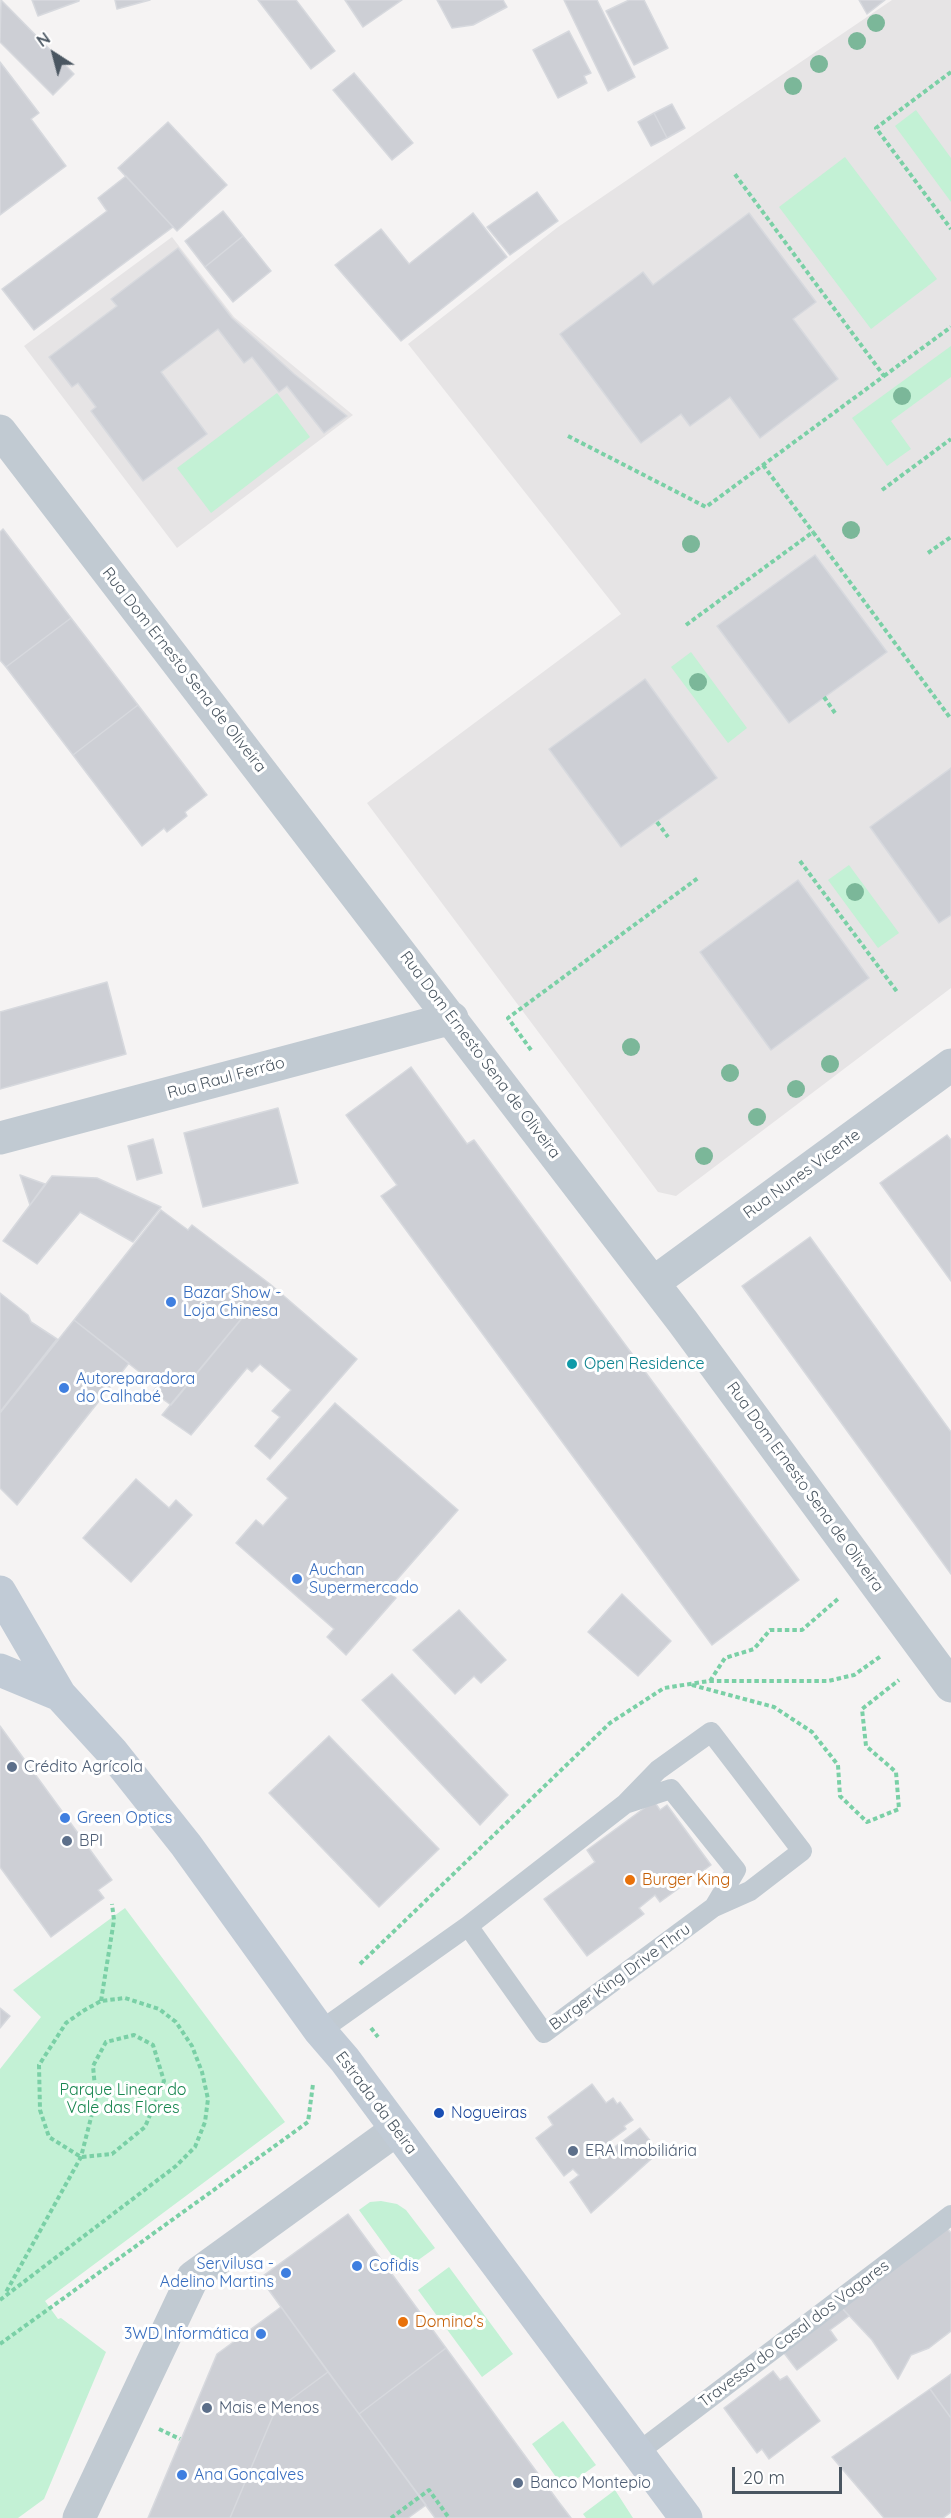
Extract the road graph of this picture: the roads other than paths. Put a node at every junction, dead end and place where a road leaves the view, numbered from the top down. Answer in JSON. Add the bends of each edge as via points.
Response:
{"nodes":[{"id":1,"x":0,"y":431,"type":"edge"},
{"id":2,"x":10,"y":464,"type":"edge"},
{"id":3,"x":452,"y":1018,"type":"junction"},
{"id":4,"x":951,"y":1066,"type":"edge"},
{"id":5,"x":0,"y":1138,"type":"edge"},
{"id":6,"x":653,"y":1283,"type":"junction"},
{"id":7,"x":5,"y":1600,"type":"edge"},
{"id":8,"x":0,"y":1652,"type":"edge"},
{"id":9,"x":0,"y":1670,"type":"edge"},
{"id":10,"x":951,"y":1686,"type":"edge"},
{"id":11,"x":60,"y":1695,"type":"junction"},
{"id":12,"x":625,"y":1804,"type":"junction"},
{"id":13,"x":714,"y":1906,"type":"junction"},
{"id":14,"x":468,"y":1926,"type":"junction"},
{"id":15,"x":320,"y":2031,"type":"junction"},
{"id":16,"x":396,"y":2130,"type":"junction"},
{"id":17,"x":951,"y":2215,"type":"edge"},
{"id":18,"x":637,"y":2453,"type":"junction"},
{"id":19,"x":79,"y":2518,"type":"edge"},
{"id":20,"x":686,"y":2518,"type":"edge"}],
"edges":[{"from":1,"to":2,"type":"street","name":"Rua Dom Ernesto Sena de Oliveira"},
{"from":2,"to":3,"type":"street","name":"Rua Dom Ernesto Sena de Oliveira"},
{"from":3,"to":5,"type":"street","name":"Rua Raul Ferrão"},
{"from":3,"to":6,"type":"street","name":"Rua Dom Ernesto Sena de Oliveira"},
{"from":4,"to":6,"type":"street","name":"Rua Nunes Vicente"},
{"from":6,"to":10,"type":"street","name":"Rua Dom Ernesto Sena de Oliveira"},
{"from":7,"to":8,"type":"main road","name":"Estrada da Beira","via":[[10,1634]]},
{"from":7,"to":11,"type":"main road","name":"Estrada da Beira"},
{"from":9,"to":11,"type":"main road","name":"Estrada da Beira"},
{"from":11,"to":15,"type":"main road","name":"Estrada da Beira","via":[[113,1753],[186,1845]]},
{"from":12,"to":13,"type":"lane","name":"Burger King Drive Thru","via":[[671,1790],[736,1870]]},
{"from":12,"to":13,"type":"lane","name":"Burger King Drive Thru","via":[[658,1770],[711,1732],[802,1851],[750,1891]]},
{"from":12,"to":14,"type":"lane","name":"Burger King Drive Thru"},
{"from":13,"to":14,"type":"lane","name":"Burger King Drive Thru","via":[[544,2033]]},
{"from":14,"to":15,"type":"lane","name":"Burger King Drive Thru"},
{"from":15,"to":16,"type":"main road","name":"Estrada da Beira"},
{"from":16,"to":18,"type":"main road","name":"Estrada da Beira"},
{"from":16,"to":19,"type":"street","via":[[193,2277]]},
{"from":17,"to":18,"type":"lane","name":"Travessa do Casal dos Vagares"},
{"from":18,"to":20,"type":"main road","name":"Estrada da Beira"}]}
